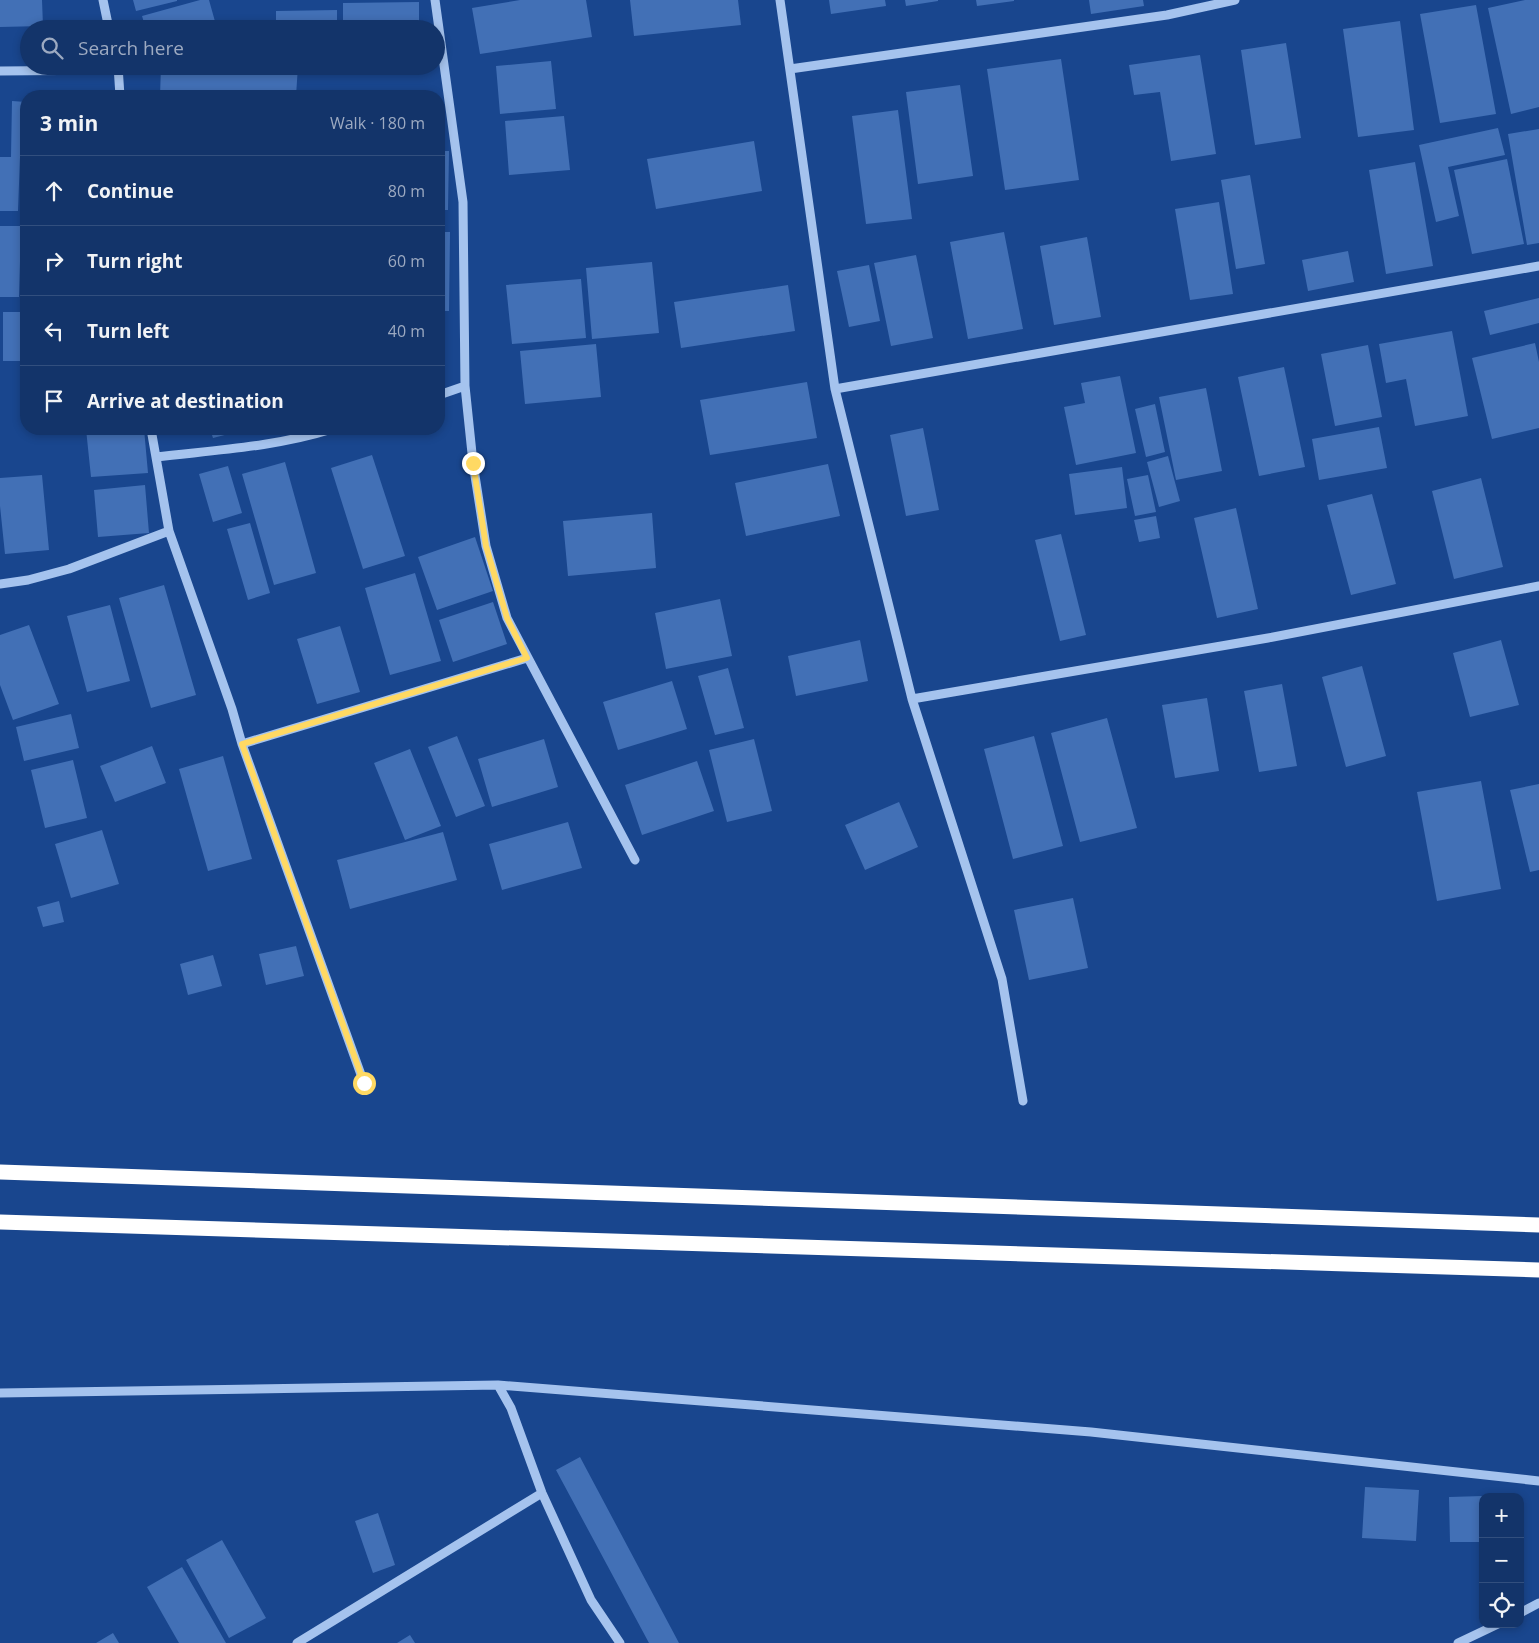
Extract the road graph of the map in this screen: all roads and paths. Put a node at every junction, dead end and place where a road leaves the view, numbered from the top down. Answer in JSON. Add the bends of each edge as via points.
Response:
{"nodes":[{"id":1,"x":103,"y":0,"type":"edge"},
{"id":2,"x":435,"y":0,"type":"edge"},
{"id":3,"x":780,"y":0,"type":"edge"},
{"id":4,"x":1235,"y":0,"type":"edge"},
{"id":5,"x":107,"y":20,"type":"edge"},
{"id":6,"x":438,"y":20,"type":"edge"},
{"id":7,"x":790,"y":69,"type":"junction"},
{"id":8,"x":20,"y":70,"type":"edge"},
{"id":9,"x":0,"y":71,"type":"edge"},
{"id":10,"x":118,"y":75,"type":"edge"},
{"id":11,"x":445,"y":75,"type":"edge"},
{"id":12,"x":120,"y":90,"type":"edge"},
{"id":13,"x":1539,"y":266,"type":"edge"},
{"id":14,"x":465,"y":386,"type":"junction"},
{"id":15,"x":835,"y":389,"type":"junction"},
{"id":16,"x":445,"y":393,"type":"edge"},
{"id":17,"x":152,"y":435,"type":"edge"},
{"id":18,"x":312,"y":435,"type":"edge"},
{"id":19,"x":156,"y":456,"type":"junction"},
{"id":20,"x":169,"y":531,"type":"junction"},
{"id":21,"x":0,"y":584,"type":"edge"},
{"id":22,"x":1539,"y":586,"type":"edge"},
{"id":23,"x":527,"y":658,"type":"junction"},
{"id":24,"x":912,"y":699,"type":"junction"},
{"id":25,"x":242,"y":744,"type":"junction"},
{"id":26,"x":635,"y":860,"type":"dead end"},
{"id":27,"x":364,"y":1083,"type":"dead end"},
{"id":28,"x":1023,"y":1100,"type":"dead end"},
{"id":29,"x":0,"y":1172,"type":"edge"},
{"id":30,"x":0,"y":1222,"type":"edge"},
{"id":31,"x":1539,"y":1225,"type":"edge"},
{"id":32,"x":1539,"y":1270,"type":"edge"},
{"id":33,"x":498,"y":1385,"type":"junction"},
{"id":34,"x":0,"y":1393,"type":"edge"},
{"id":35,"x":1539,"y":1481,"type":"edge"},
{"id":36,"x":542,"y":1493,"type":"junction"},
{"id":37,"x":1539,"y":1603,"type":"edge"},
{"id":38,"x":1524,"y":1611,"type":"edge"},
{"id":39,"x":1490,"y":1628,"type":"edge"},
{"id":40,"x":297,"y":1643,"type":"edge"},
{"id":41,"x":620,"y":1643,"type":"edge"},
{"id":42,"x":1458,"y":1643,"type":"edge"}],
"edges":[{"from":1,"to":5,"type":"street"},
{"from":2,"to":6,"type":"street"},
{"from":3,"to":7,"type":"street"},
{"from":4,"to":7,"type":"street","via":[[1167,15]]},
{"from":7,"to":15,"type":"street"},
{"from":8,"to":9,"type":"street"},
{"from":10,"to":12,"type":"street"},
{"from":11,"to":14,"type":"street","via":[[462,202]]},
{"from":13,"to":15,"type":"street"},
{"from":14,"to":16,"type":"street"},
{"from":14,"to":23,"type":"street","via":[[486,546],[507,618]]},
{"from":15,"to":24,"type":"street"},
{"from":17,"to":19,"type":"street"},
{"from":18,"to":19,"type":"street","via":[[281,442]]},
{"from":19,"to":20,"type":"street"},
{"from":20,"to":21,"type":"street","via":[[70,569]]},
{"from":20,"to":25,"type":"street"},
{"from":22,"to":24,"type":"street"},
{"from":23,"to":25,"type":"street"},
{"from":23,"to":26,"type":"street"},
{"from":24,"to":28,"type":"street","via":[[1002,979]]},
{"from":25,"to":27,"type":"street"},
{"from":29,"to":31,"type":"highway"},
{"from":30,"to":32,"type":"highway"},
{"from":33,"to":34,"type":"street"},
{"from":33,"to":35,"type":"street","via":[[1091,1432]]},
{"from":33,"to":36,"type":"street","via":[[511,1408]]},
{"from":36,"to":40,"type":"street"},
{"from":36,"to":41,"type":"street","via":[[591,1600]]},
{"from":37,"to":38,"type":"street"},
{"from":39,"to":42,"type":"street"}]}
